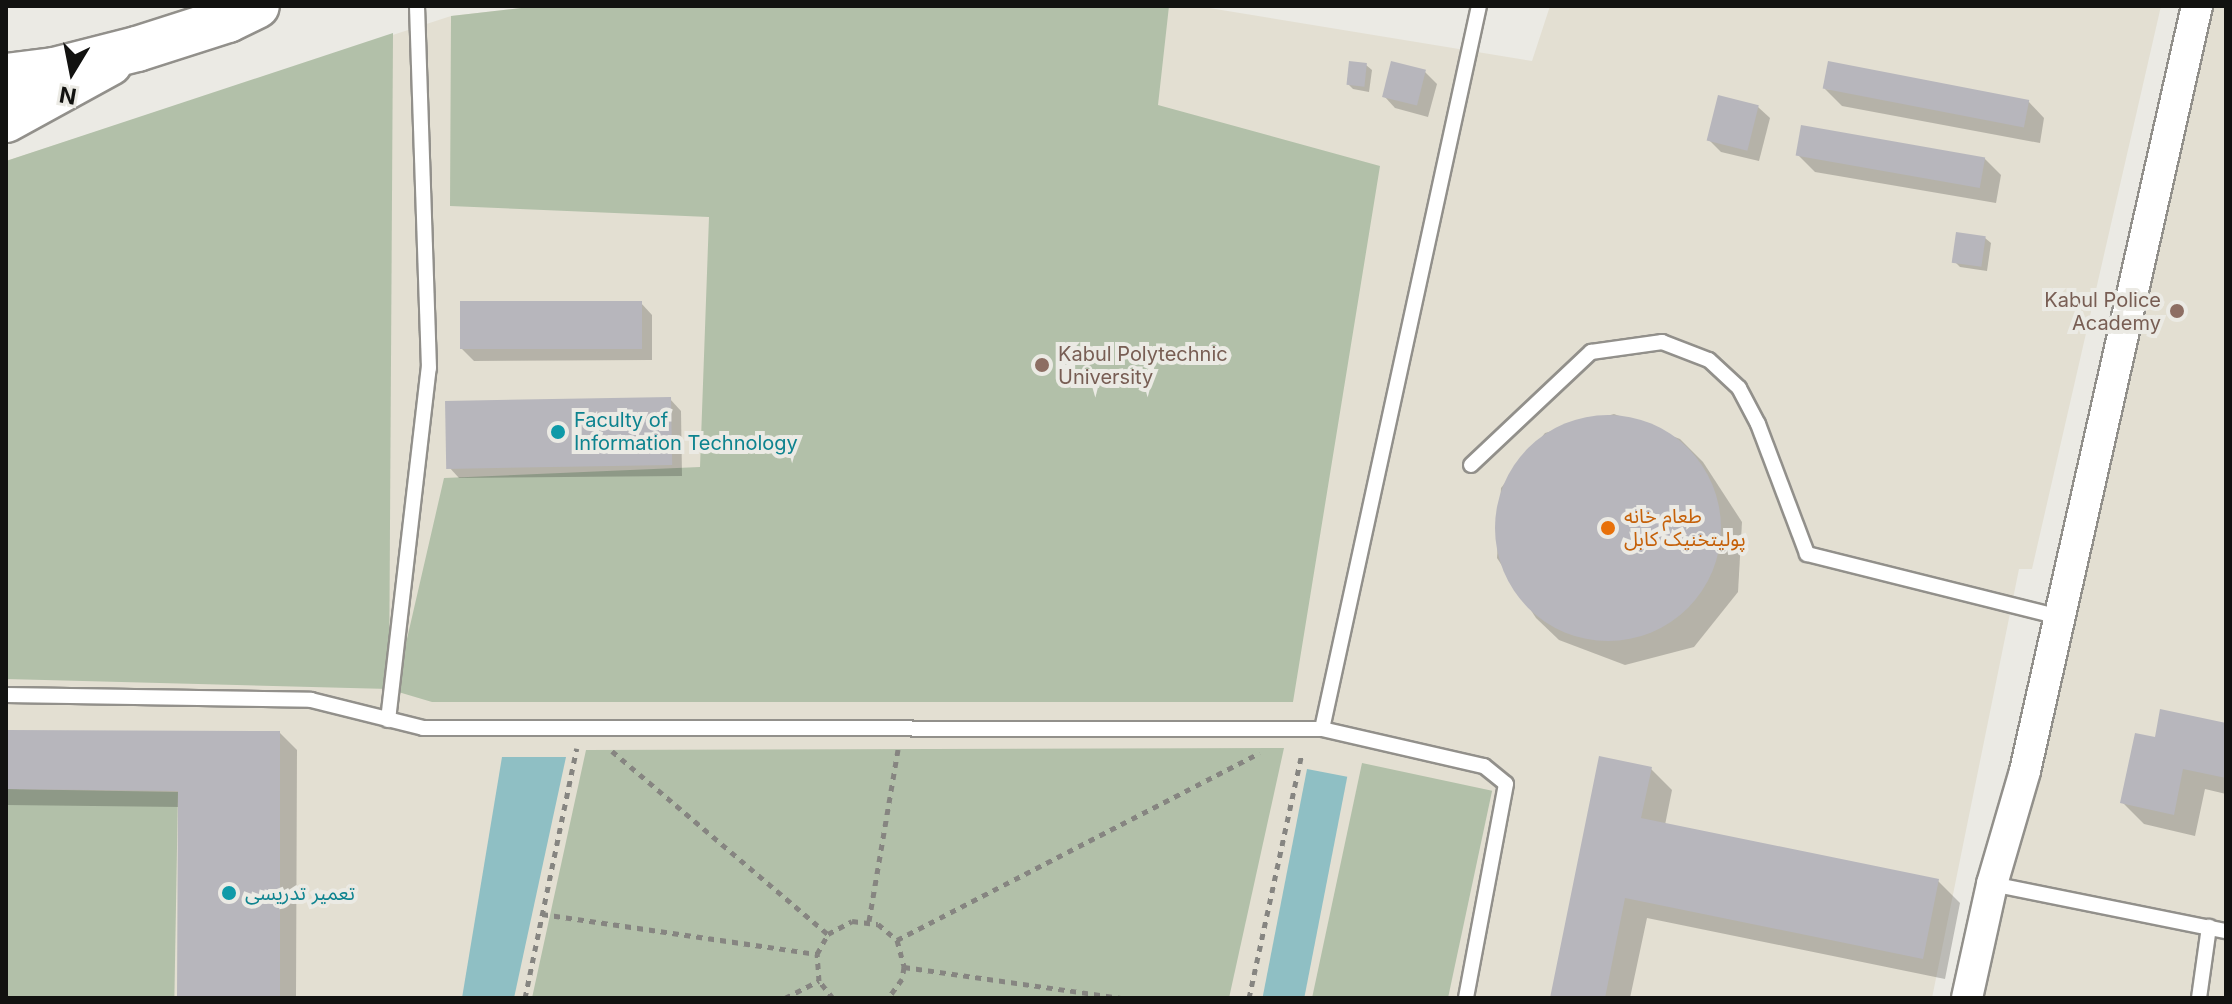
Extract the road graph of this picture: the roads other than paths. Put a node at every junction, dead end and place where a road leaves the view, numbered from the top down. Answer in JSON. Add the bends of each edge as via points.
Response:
{"nodes":[{"id":1,"x":257,"y":6,"type":"edge"},
{"id":2,"x":417,"y":6,"type":"edge"},
{"id":3,"x":1479,"y":6,"type":"edge"},
{"id":4,"x":2197,"y":6,"type":"edge"},
{"id":5,"x":137,"y":49,"type":"junction"},
{"id":6,"x":6,"y":76,"type":"edge"},
{"id":7,"x":6,"y":121,"type":"edge"},
{"id":8,"x":1471,"y":465,"type":"dead end"},
{"id":9,"x":2059,"y":617,"type":"junction"},
{"id":10,"x":6,"y":695,"type":"edge"},
{"id":11,"x":388,"y":720,"type":"junction"},
{"id":12,"x":1314,"y":729,"type":"junction"},
{"id":13,"x":1992,"y":884,"type":"junction"},
{"id":14,"x":2209,"y":927,"type":"junction"},
{"id":15,"x":2226,"y":931,"type":"edge"},
{"id":16,"x":1466,"y":998,"type":"edge"},
{"id":17,"x":1967,"y":998,"type":"edge"},
{"id":18,"x":2199,"y":998,"type":"edge"}],
"edges":[{"from":1,"to":5,"type":"main road"},
{"from":2,"to":11,"type":"lane","via":[[429,368]]},
{"from":3,"to":12,"type":"lane"},
{"from":4,"to":9,"type":"street"},
{"from":5,"to":6,"type":"main road"},
{"from":5,"to":7,"type":"street"},
{"from":8,"to":9,"type":"lane","via":[[1591,352],[1662,342],[1709,360],[1739,388],[1807,554]]},
{"from":9,"to":13,"type":"street","via":[[2025,771]]},
{"from":10,"to":11,"type":"lane","via":[[311,700]]},
{"from":11,"to":12,"type":"lane","via":[[423,728]]},
{"from":12,"to":16,"type":"lane","via":[[1484,766],[1506,784]]},
{"from":13,"to":14,"type":"lane"},
{"from":13,"to":17,"type":"street"},
{"from":14,"to":15,"type":"lane"},
{"from":14,"to":18,"type":"lane"}]}
